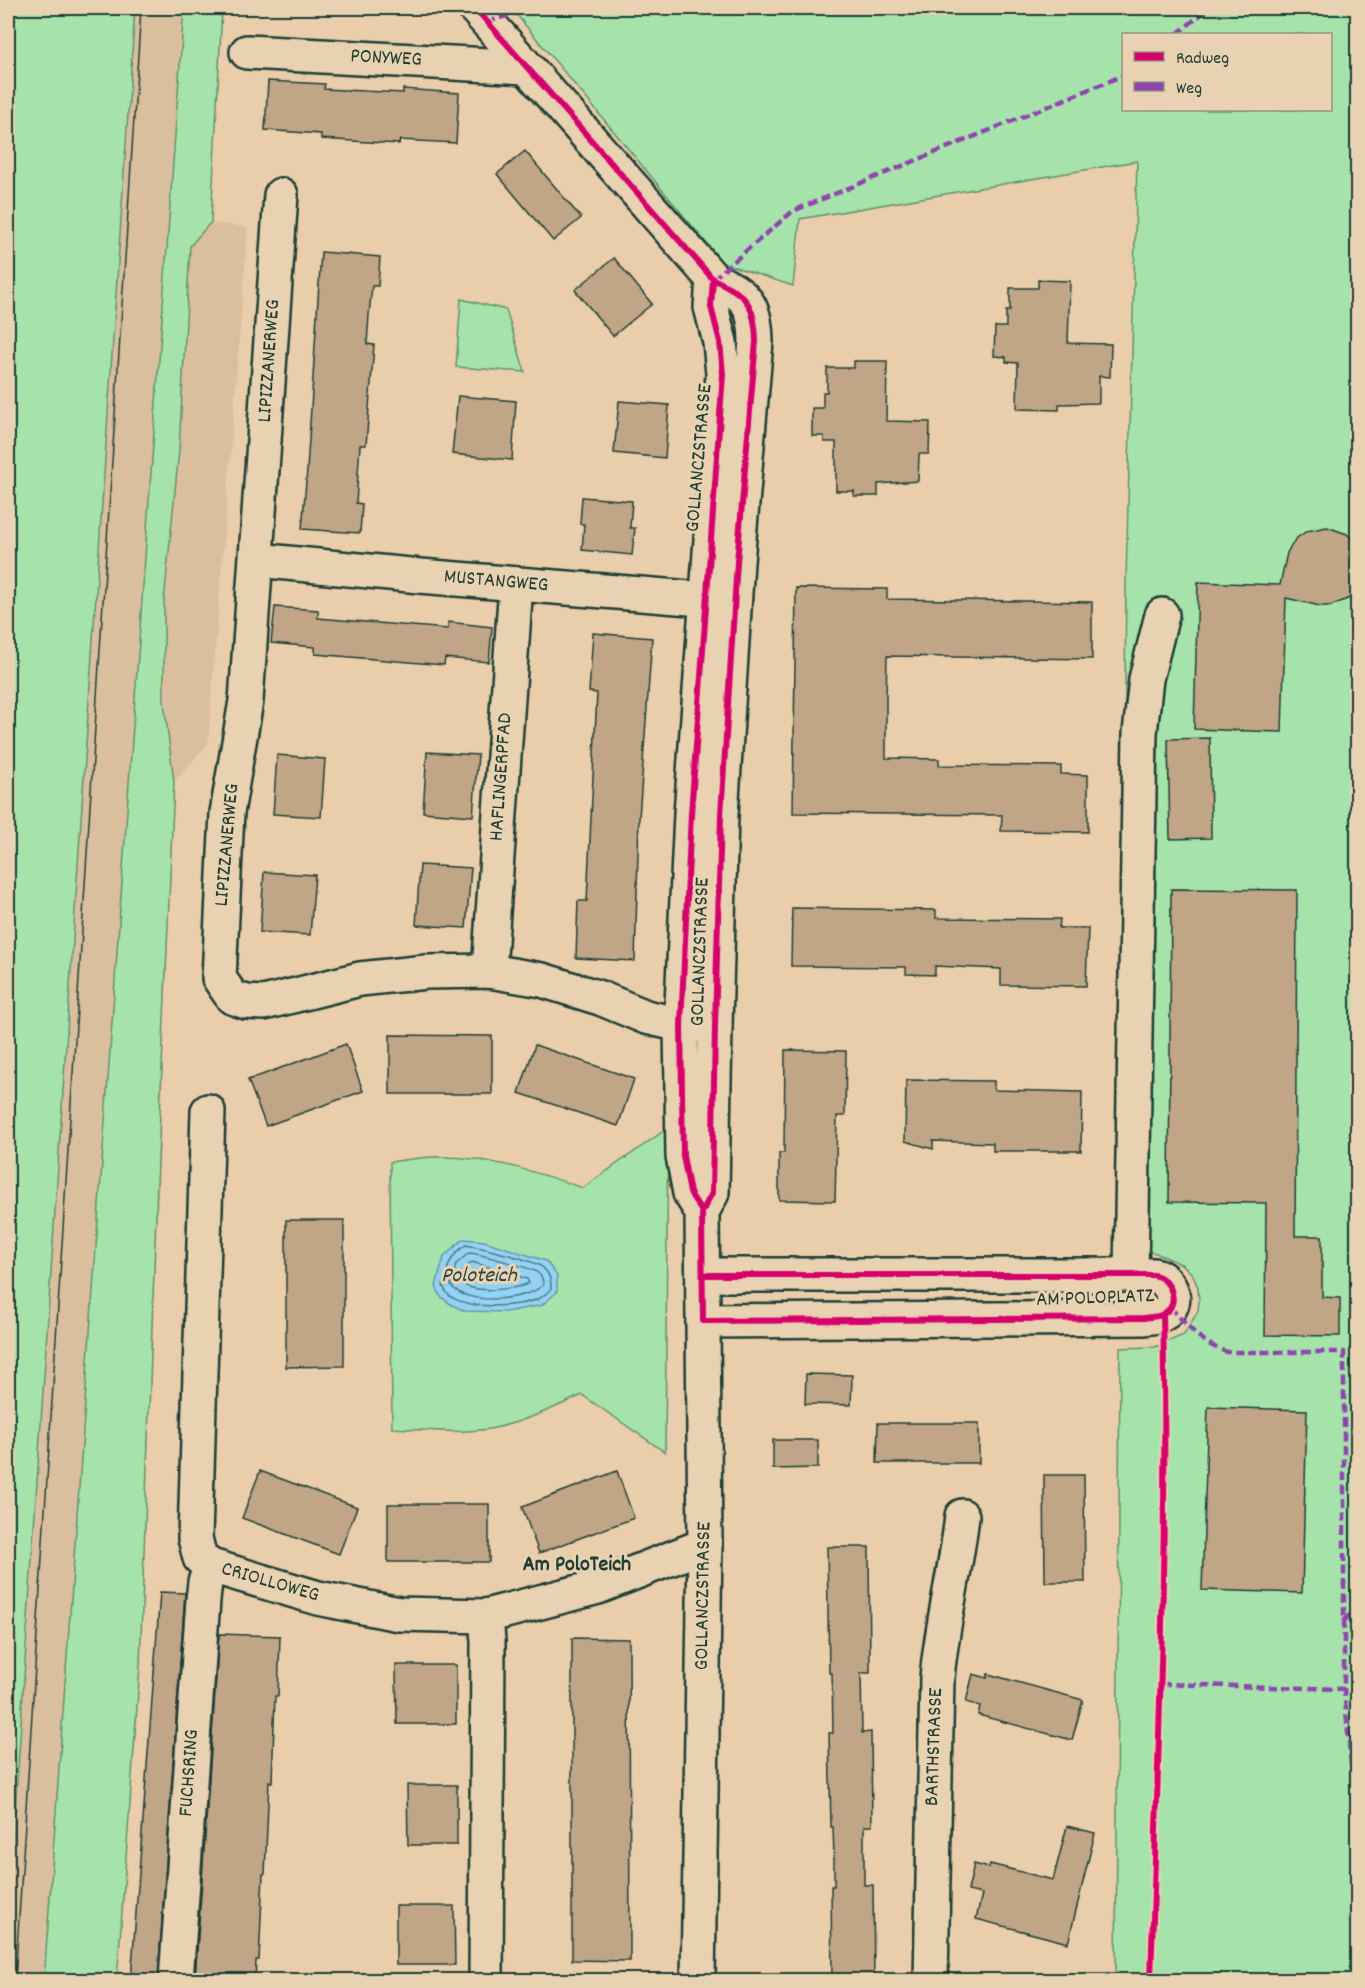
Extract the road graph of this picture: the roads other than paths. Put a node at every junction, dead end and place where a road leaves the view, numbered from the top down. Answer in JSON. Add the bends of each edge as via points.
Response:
{"nodes":[{"id":1,"x":475,"y":8,"type":"edge"},
{"id":2,"x":247,"y":52,"type":"dead end"},
{"id":3,"x":526,"y":67,"type":"junction"},
{"id":4,"x":281,"y":195,"type":"dead end"},
{"id":5,"x":257,"y":560,"type":"junction"},
{"id":6,"x":516,"y":584,"type":"junction"},
{"id":7,"x":720,"y":601,"type":"junction"},
{"id":8,"x":1162,"y":615,"type":"dead end"},
{"id":9,"x":489,"y":971,"type":"junction"},
{"id":10,"x":681,"y":1025,"type":"junction"},
{"id":11,"x":715,"y":1026,"type":"junction"},
{"id":12,"x":208,"y":1111,"type":"dead end"},
{"id":13,"x":702,"y":1212,"type":"junction"},
{"id":14,"x":703,"y":1275,"type":"junction"},
{"id":15,"x":1131,"y":1275,"type":"junction"},
{"id":16,"x":703,"y":1321,"type":"junction"},
{"id":17,"x":962,"y":1515,"type":"dead end"},
{"id":18,"x":705,"y":1545,"type":"junction"},
{"id":19,"x":211,"y":1566,"type":"junction"},
{"id":20,"x":486,"y":1616,"type":"junction"},
{"id":21,"x":176,"y":1980,"type":"edge"},
{"id":22,"x":486,"y":1980,"type":"edge"},
{"id":23,"x":698,"y":1980,"type":"edge"},
{"id":24,"x":931,"y":1980,"type":"edge"}],
"edges":[{"from":1,"to":3,"type":"street","name":"GOLLANCZSTRASSE"},
{"from":2,"to":3,"type":"street","name":"PONYWEG"},
{"from":3,"to":7,"type":"street","name":"GOLLANCZSTRASSE","via":[[713,279],[711,307],[723,356]]},
{"from":4,"to":5,"type":"street","name":"LIPIZZANERWEG"},
{"from":5,"to":6,"type":"street","name":"MUSTANGWEG"},
{"from":5,"to":9,"type":"street","name":"LIPIZZANERWEG","via":[[246,701],[227,813],[219,978],[232,997],[264,1003],[360,979]]},
{"from":6,"to":7,"type":"street","name":"MUSTANGWEG"},
{"from":6,"to":9,"type":"street","name":"HAFLINGERPFAD"},
{"from":7,"to":10,"type":"street","name":"GOLLANCZSTRASSE","via":[[691,814]]},
{"from":7,"to":11,"type":"street","name":"GOLLANCZSTRASSE","via":[[721,815]]},
{"from":8,"to":15,"type":"street","via":[[1146,679],[1140,733]]},
{"from":9,"to":10,"type":"street","name":"LIPIZZANERWEG","via":[[542,980],[646,1017]]},
{"from":10,"to":11,"type":"street","name":"LIPIZZANERWEG"},
{"from":10,"to":13,"type":"street","name":"GOLLANCZSTRASSE","via":[[683,1156],[690,1193]]},
{"from":11,"to":13,"type":"street","name":"GOLLANCZSTRASSE","via":[[712,1193]]},
{"from":12,"to":19,"type":"street","name":"CRIOLLOWEG","via":[[195,1538],[200,1558]]},
{"from":13,"to":14,"type":"street","name":"GOLLANCZSTRASSE"},
{"from":14,"to":15,"type":"street","name":"AM POLOPLATZ"},
{"from":14,"to":16,"type":"street","name":"GOLLANCZSTRASSE"},
{"from":15,"to":16,"type":"street","name":"AM POLOPLATZ","via":[[1161,1276],[1168,1282],[1173,1296],[1163,1314],[1144,1318]]},
{"from":16,"to":18,"type":"street","name":"GOLLANCZSTRASSE"},
{"from":17,"to":24,"type":"street","name":"BARTHSTRASSE","via":[[937,1678]]},
{"from":18,"to":20,"type":"street","name":"CRIOLLOWEG","via":[[598,1587]]},
{"from":18,"to":23,"type":"street","name":"GOLLANCZSTRASSE"},
{"from":19,"to":20,"type":"street","name":"CRIOLLOWEG","via":[[318,1598],[399,1614]]},
{"from":19,"to":21,"type":"street","name":"FUCHSRING","via":[[203,1600]]},
{"from":20,"to":22,"type":"street"}]}
